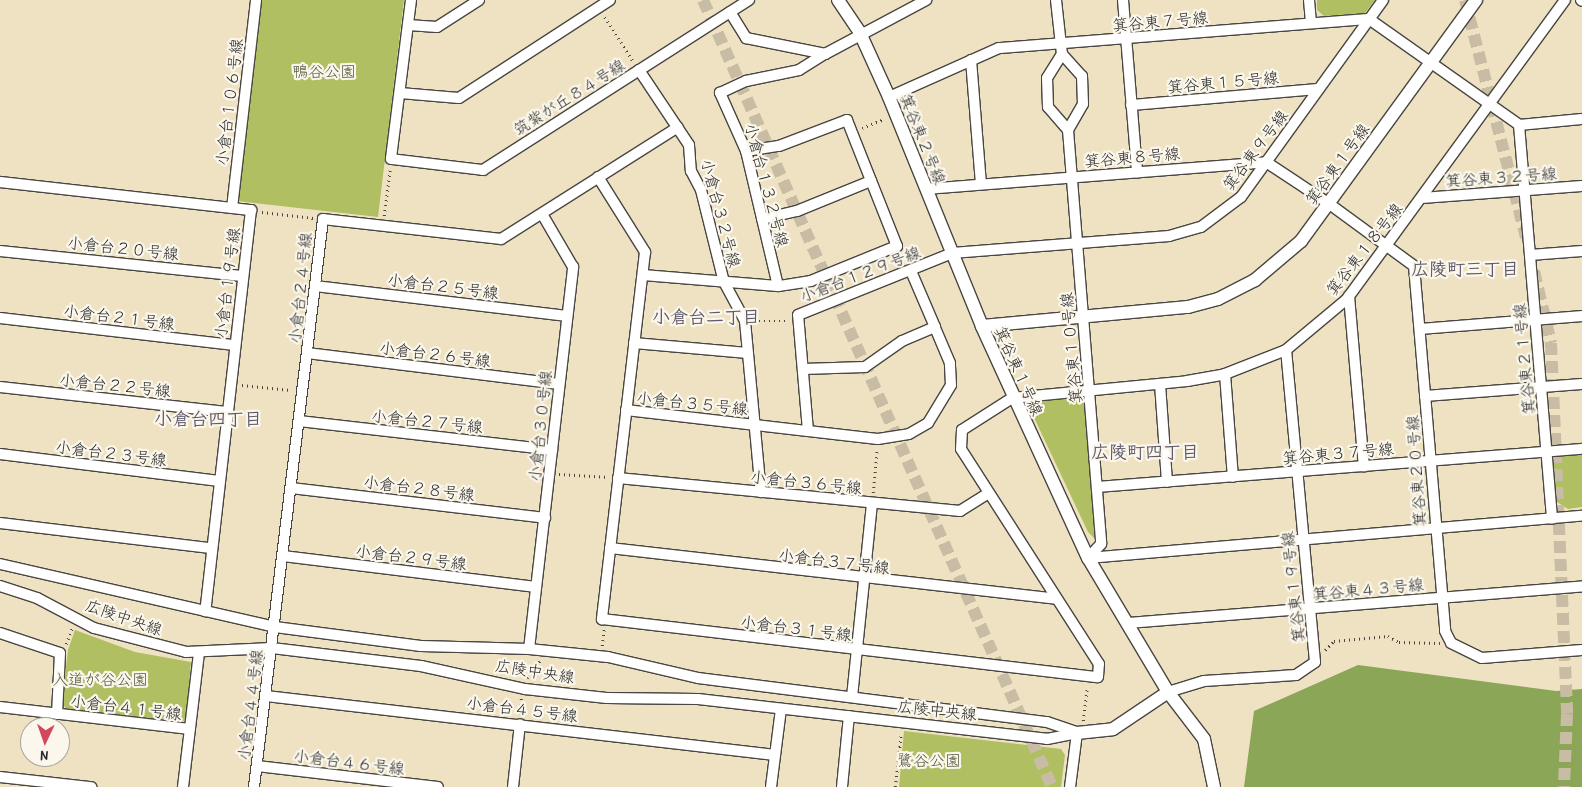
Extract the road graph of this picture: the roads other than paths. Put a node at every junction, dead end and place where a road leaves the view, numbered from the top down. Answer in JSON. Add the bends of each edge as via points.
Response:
{"nodes":[{"id":1,"x":256,"y":0,"type":"edge"},
{"id":2,"x":411,"y":0,"type":"edge"},
{"id":3,"x":479,"y":0,"type":"edge"},
{"id":4,"x":610,"y":0,"type":"edge"},
{"id":5,"x":749,"y":0,"type":"edge"},
{"id":6,"x":838,"y":0,"type":"edge"},
{"id":7,"x":926,"y":0,"type":"edge"},
{"id":8,"x":1056,"y":0,"type":"edge"},
{"id":9,"x":1123,"y":0,"type":"edge"},
{"id":10,"x":1310,"y":0,"type":"edge"},
{"id":11,"x":1383,"y":0,"type":"edge"},
{"id":12,"x":1476,"y":0,"type":"edge"},
{"id":13,"x":1566,"y":0,"type":"edge"},
{"id":14,"x":730,"y":12,"type":"junction"},
{"id":15,"x":1369,"y":19,"type":"junction"},
{"id":16,"x":1311,"y":22,"type":"junction"},
{"id":17,"x":408,"y":25,"type":"junction"},
{"id":18,"x":860,"y":32,"type":"junction"},
{"id":19,"x":1126,"y":40,"type":"junction"},
{"id":20,"x":1060,"y":43,"type":"junction"},
{"id":21,"x":825,"y":54,"type":"junction"},
{"id":22,"x":1062,"y":54,"type":"junction"},
{"id":23,"x":970,"y":60,"type":"junction"},
{"id":24,"x":1431,"y":62,"type":"junction"},
{"id":25,"x":639,"y":70,"type":"junction"},
{"id":26,"x":1318,"y":89,"type":"junction"},
{"id":27,"x":400,"y":93,"type":"junction"},
{"id":28,"x":889,"y":97,"type":"junction"},
{"id":29,"x":1489,"y":104,"type":"junction"},
{"id":30,"x":1131,"y":105,"type":"junction"},
{"id":31,"x":1582,"y":120,"type":"edge"},
{"id":32,"x":1519,"y":125,"type":"junction"},
{"id":33,"x":678,"y":127,"type":"junction"},
{"id":34,"x":1068,"y":130,"type":"junction"},
{"id":35,"x":746,"y":151,"type":"junction"},
{"id":36,"x":1266,"y":162,"type":"junction"},
{"id":37,"x":1137,"y":172,"type":"junction"},
{"id":38,"x":598,"y":177,"type":"junction"},
{"id":39,"x":1072,"y":177,"type":"junction"},
{"id":40,"x":0,"y":182,"type":"edge"},
{"id":41,"x":872,"y":182,"type":"junction"},
{"id":42,"x":981,"y":184,"type":"junction"},
{"id":43,"x":1582,"y":186,"type":"edge"},
{"id":44,"x":926,"y":188,"type":"junction"},
{"id":45,"x":1524,"y":190,"type":"junction"},
{"id":46,"x":1422,"y":198,"type":"junction"},
{"id":47,"x":1328,"y":202,"type":"junction"},
{"id":48,"x":232,"y":208,"type":"junction"},
{"id":49,"x":542,"y":214,"type":"junction"},
{"id":50,"x":762,"y":218,"type":"junction"},
{"id":51,"x":1077,"y":243,"type":"junction"},
{"id":52,"x":1388,"y":246,"type":"junction"},
{"id":53,"x":0,"y":251,"type":"edge"},
{"id":54,"x":1582,"y":251,"type":"edge"},
{"id":55,"x":952,"y":253,"type":"junction"},
{"id":56,"x":1530,"y":255,"type":"junction"},
{"id":57,"x":911,"y":271,"type":"junction"},
{"id":58,"x":642,"y":275,"type":"junction"},
{"id":59,"x":242,"y":276,"type":"junction"},
{"id":60,"x":724,"y":282,"type":"junction"},
{"id":61,"x":315,"y":286,"type":"junction"},
{"id":62,"x":778,"y":286,"type":"junction"},
{"id":63,"x":1349,"y":296,"type":"junction"},
{"id":64,"x":567,"y":316,"type":"junction"},
{"id":65,"x":1582,"y":316,"type":"edge"},
{"id":66,"x":0,"y":318,"type":"edge"},
{"id":67,"x":1082,"y":318,"type":"junction"},
{"id":68,"x":1535,"y":320,"type":"junction"},
{"id":69,"x":982,"y":326,"type":"junction"},
{"id":70,"x":935,"y":327,"type":"junction"},
{"id":71,"x":1420,"y":329,"type":"junction"},
{"id":72,"x":634,"y":343,"type":"junction"},
{"id":73,"x":234,"y":345,"type":"junction"},
{"id":74,"x":1286,"y":350,"type":"junction"},
{"id":75,"x":307,"y":353,"type":"junction"},
{"id":76,"x":748,"y":353,"type":"junction"},
{"id":77,"x":802,"y":369,"type":"junction"},
{"id":78,"x":1225,"y":374,"type":"junction"},
{"id":79,"x":559,"y":384,"type":"junction"},
{"id":80,"x":1160,"y":384,"type":"junction"},
{"id":81,"x":1582,"y":384,"type":"edge"},
{"id":82,"x":0,"y":387,"type":"edge"},
{"id":83,"x":1541,"y":388,"type":"junction"},
{"id":84,"x":1090,"y":389,"type":"junction"},
{"id":85,"x":1425,"y":396,"type":"junction"},
{"id":86,"x":1012,"y":398,"type":"junction"},
{"id":87,"x":626,"y":410,"type":"junction"},
{"id":88,"x":227,"y":412,"type":"junction"},
{"id":89,"x":299,"y":421,"type":"junction"},
{"id":90,"x":755,"y":425,"type":"junction"},
{"id":91,"x":808,"y":431,"type":"junction"},
{"id":92,"x":1582,"y":449,"type":"edge"},
{"id":93,"x":552,"y":450,"type":"junction"},
{"id":94,"x":1546,"y":452,"type":"junction"},
{"id":95,"x":0,"y":454,"type":"edge"},
{"id":96,"x":1430,"y":461,"type":"junction"},
{"id":97,"x":1364,"y":466,"type":"junction"},
{"id":98,"x":1297,"y":472,"type":"junction"},
{"id":99,"x":1233,"y":477,"type":"junction"},
{"id":100,"x":618,"y":478,"type":"junction"},
{"id":101,"x":219,"y":480,"type":"junction"},
{"id":102,"x":1168,"y":482,"type":"junction"},
{"id":103,"x":1097,"y":487,"type":"junction"},
{"id":104,"x":291,"y":488,"type":"junction"},
{"id":105,"x":761,"y":492,"type":"junction"},
{"id":106,"x":987,"y":494,"type":"junction"},
{"id":107,"x":872,"y":504,"type":"junction"},
{"id":108,"x":1582,"y":516,"type":"edge"},
{"id":109,"x":544,"y":518,"type":"junction"},
{"id":110,"x":1552,"y":518,"type":"junction"},
{"id":111,"x":0,"y":523,"type":"edge"},
{"id":112,"x":1436,"y":529,"type":"junction"},
{"id":113,"x":1304,"y":540,"type":"junction"},
{"id":114,"x":211,"y":548,"type":"junction"},
{"id":115,"x":610,"y":548,"type":"junction"},
{"id":116,"x":283,"y":556,"type":"junction"},
{"id":117,"x":1088,"y":558,"type":"junction"},
{"id":118,"x":0,"y":564,"type":"edge"},
{"id":119,"x":864,"y":580,"type":"junction"},
{"id":120,"x":0,"y":586,"type":"edge"},
{"id":121,"x":1582,"y":586,"type":"edge"},
{"id":122,"x":536,"y":587,"type":"junction"},
{"id":123,"x":1442,"y":598,"type":"junction"},
{"id":124,"x":1056,"y":599,"type":"junction"},
{"id":125,"x":1311,"y":608,"type":"junction"},
{"id":126,"x":205,"y":611,"type":"junction"},
{"id":127,"x":1127,"y":623,"type":"junction"},
{"id":128,"x":275,"y":628,"type":"junction"},
{"id":129,"x":0,"y":633,"type":"edge"},
{"id":130,"x":272,"y":648,"type":"junction"},
{"id":131,"x":529,"y":648,"type":"junction"},
{"id":132,"x":856,"y":650,"type":"junction"},
{"id":133,"x":1582,"y":650,"type":"edge"},
{"id":134,"x":199,"y":654,"type":"junction"},
{"id":135,"x":1168,"y":692,"type":"junction"},
{"id":136,"x":266,"y":696,"type":"junction"},
{"id":137,"x":852,"y":697,"type":"junction"},
{"id":138,"x":0,"y":707,"type":"edge"},
{"id":139,"x":780,"y":709,"type":"junction"},
{"id":140,"x":57,"y":714,"type":"junction"},
{"id":141,"x":849,"y":716,"type":"junction"},
{"id":142,"x":520,"y":724,"type":"junction"},
{"id":143,"x":190,"y":730,"type":"junction"},
{"id":144,"x":1079,"y":733,"type":"junction"},
{"id":145,"x":775,"y":755,"type":"junction"},
{"id":146,"x":257,"y":766,"type":"junction"},
{"id":147,"x":0,"y":777,"type":"edge"},
{"id":148,"x":24,"y":783,"type":"edge"},
{"id":149,"x":92,"y":787,"type":"edge"},
{"id":150,"x":183,"y":787,"type":"edge"},
{"id":151,"x":254,"y":787,"type":"edge"},
{"id":152,"x":438,"y":787,"type":"edge"},
{"id":153,"x":513,"y":787,"type":"edge"},
{"id":154,"x":772,"y":787,"type":"edge"},
{"id":155,"x":842,"y":787,"type":"edge"},
{"id":156,"x":1070,"y":787,"type":"edge"},
{"id":157,"x":1214,"y":787,"type":"edge"}],
"edges":[{"from":1,"to":48,"type":"street","name":"小倉台１０６号線"},
{"from":2,"to":17,"type":"street"},
{"from":3,"to":17,"type":"street","via":[[437,27]]},
{"from":4,"to":27,"type":"street","via":[[459,98]]},
{"from":5,"to":14,"type":"street","name":"筑紫が丘８４号線"},
{"from":6,"to":18,"type":"street","name":"箕谷東２号線"},
{"from":7,"to":18,"type":"street"},
{"from":8,"to":20,"type":"street"},
{"from":9,"to":19,"type":"street"},
{"from":10,"to":16,"type":"street"},
{"from":11,"to":15,"type":"street","name":"箕谷東９号線"},
{"from":12,"to":24,"type":"street","name":"箕谷東１号線"},
{"from":13,"to":29,"type":"street","name":"箕谷東１８号線"},
{"from":14,"to":21,"type":"street","via":[[746,38]]},
{"from":14,"to":25,"type":"street","name":"筑紫が丘８４号線"},
{"from":15,"to":16,"type":"street","name":"箕谷東７号線"},
{"from":15,"to":24,"type":"street"},
{"from":15,"to":26,"type":"street","name":"箕谷東９号線"},
{"from":16,"to":19,"type":"street","name":"箕谷東７号線"},
{"from":17,"to":27,"type":"street"},
{"from":18,"to":21,"type":"street"},
{"from":18,"to":28,"type":"street","name":"箕谷東２号線"},
{"from":19,"to":20,"type":"street","name":"箕谷東７号線"},
{"from":19,"to":30,"type":"street"},
{"from":20,"to":22,"type":"street"},
{"from":20,"to":23,"type":"street","name":"箕谷東７号線","via":[[999,48]]},
{"from":21,"to":35,"type":"street","name":"小倉台１３２号線","via":[[799,70],[746,81],[720,94]]},
{"from":22,"to":34,"type":"street","via":[[1082,76],[1083,104]]},
{"from":22,"to":34,"type":"street","via":[[1047,78],[1048,107]]},
{"from":23,"to":28,"type":"street","name":"箕谷東７号線"},
{"from":23,"to":42,"type":"street"},
{"from":24,"to":29,"type":"street"},
{"from":24,"to":47,"type":"street","name":"箕谷東１号線"},
{"from":25,"to":27,"type":"street","name":"筑紫が丘８４号線","via":[[483,170],[391,159]]},
{"from":25,"to":33,"type":"street","name":"小倉台３２号線"},
{"from":26,"to":30,"type":"street","name":"箕谷東１５号線"},
{"from":26,"to":36,"type":"street","name":"箕谷東９号線"},
{"from":28,"to":44,"type":"street","name":"箕谷東２号線"},
{"from":29,"to":32,"type":"street"},
{"from":29,"to":46,"type":"street","name":"箕谷東１８号線"},
{"from":30,"to":37,"type":"street"},
{"from":31,"to":32,"type":"street"},
{"from":32,"to":45,"type":"street","name":"箕谷東２１号線"},
{"from":33,"to":38,"type":"street","name":"小倉台２４号線"},
{"from":33,"to":60,"type":"street","name":"小倉台３２号線","via":[[689,145],[691,171],[701,190]]},
{"from":34,"to":39,"type":"street","name":"箕谷東１０号線"},
{"from":35,"to":41,"type":"street","via":[[779,146],[847,120]]},
{"from":35,"to":50,"type":"street","name":"小倉台１３２号線"},
{"from":36,"to":37,"type":"street","name":"箕谷東８号線"},
{"from":36,"to":47,"type":"street"},
{"from":36,"to":51,"type":"street","name":"箕谷東９号線","via":[[1241,197],[1201,227],[1169,236]]},
{"from":37,"to":39,"type":"street","name":"箕谷東８号線"},
{"from":38,"to":49,"type":"street","name":"小倉台２４号線"},
{"from":38,"to":58,"type":"street","via":[[645,252]]},
{"from":39,"to":42,"type":"street","name":"箕谷東８号線"},
{"from":39,"to":51,"type":"street","name":"箕谷東１０号線"},
{"from":40,"to":48,"type":"street","name":"小倉台１９号線"},
{"from":41,"to":50,"type":"street","via":[[797,211]]},
{"from":41,"to":62,"type":"street","via":[[897,246],[811,281]]},
{"from":42,"to":44,"type":"street","name":"箕谷東８号線"},
{"from":43,"to":45,"type":"street","name":"箕谷東３２号線"},
{"from":44,"to":55,"type":"street","name":"箕谷東２号線"},
{"from":45,"to":46,"type":"street","name":"箕谷東３２号線"},
{"from":45,"to":56,"type":"street","name":"箕谷東２１号線"},
{"from":46,"to":52,"type":"street","name":"箕谷東１８号線"},
{"from":47,"to":52,"type":"street","name":"箕谷東２０号線"},
{"from":47,"to":67,"type":"street","name":"箕谷東１号線","via":[[1284,259],[1229,295],[1188,307]]},
{"from":48,"to":59,"type":"street","name":"小倉台１９号線","via":[[251,210]]},
{"from":49,"to":61,"type":"street","name":"小倉台２４号線","via":[[501,239],[322,219]]},
{"from":49,"to":64,"type":"street","name":"小倉台３０号線","via":[[573,267]]},
{"from":50,"to":62,"type":"street","name":"小倉台１３２号線"},
{"from":51,"to":55,"type":"street","name":"箕谷東９号線"},
{"from":51,"to":67,"type":"street","name":"箕谷東１０号線"},
{"from":52,"to":63,"type":"street","name":"箕谷東１８号線"},
{"from":52,"to":71,"type":"street","name":"箕谷東２０号線","via":[[1414,266]]},
{"from":53,"to":59,"type":"street","name":"小倉台２０号線"},
{"from":54,"to":56,"type":"street"},
{"from":55,"to":57,"type":"street","name":"小倉台１２９号線"},
{"from":55,"to":69,"type":"street","name":"箕谷東２号線"},
{"from":56,"to":68,"type":"street","name":"箕谷東２１号線"},
{"from":57,"to":70,"type":"street"},
{"from":57,"to":77,"type":"street","name":"小倉台１２９号線","via":[[798,315]]},
{"from":58,"to":60,"type":"street"},
{"from":58,"to":72,"type":"street"},
{"from":59,"to":73,"type":"street","name":"小倉台１９号線"},
{"from":60,"to":62,"type":"street"},
{"from":60,"to":76,"type":"street","name":"小倉台３２号線","via":[[745,321]]},
{"from":61,"to":64,"type":"street","name":"小倉台２５号線"},
{"from":61,"to":75,"type":"street","name":"小倉台２４号線"},
{"from":63,"to":74,"type":"street","name":"箕谷東１８号線"},
{"from":63,"to":97,"type":"street"},
{"from":64,"to":79,"type":"street","name":"小倉台３０号線"},
{"from":65,"to":68,"type":"street"},
{"from":66,"to":73,"type":"street","name":"小倉台２１号線"},
{"from":67,"to":69,"type":"street","name":"箕谷東１号線"},
{"from":67,"to":84,"type":"street","name":"箕谷東１０号線"},
{"from":68,"to":71,"type":"street"},
{"from":68,"to":83,"type":"street","name":"箕谷東２１号線"},
{"from":69,"to":86,"type":"street","name":"箕谷東１号線"},
{"from":70,"to":77,"type":"street","via":[[902,341],[865,367]]},
{"from":70,"to":91,"type":"street","via":[[950,363],[951,385],[928,423],[909,434],[878,439]]},
{"from":71,"to":85,"type":"street","name":"箕谷東２０号線"},
{"from":72,"to":76,"type":"street"},
{"from":72,"to":87,"type":"street"},
{"from":73,"to":88,"type":"street","name":"小倉台１９号線"},
{"from":74,"to":78,"type":"street","name":"箕谷東１８号線"},
{"from":74,"to":98,"type":"street","name":"箕谷東１９号線"},
{"from":75,"to":79,"type":"street","name":"小倉台２６号線"},
{"from":75,"to":89,"type":"street","name":"小倉台２４号線"},
{"from":76,"to":90,"type":"street","name":"小倉台３２号線"},
{"from":77,"to":91,"type":"street","name":"小倉台１２９号線"},
{"from":78,"to":80,"type":"street","name":"箕谷東１８号線"},
{"from":78,"to":99,"type":"street"},
{"from":79,"to":93,"type":"street","name":"小倉台３０号線"},
{"from":80,"to":84,"type":"street","name":"箕谷東１８号線"},
{"from":80,"to":102,"type":"street"},
{"from":81,"to":83,"type":"street"},
{"from":82,"to":88,"type":"street","name":"小倉台２２号線"},
{"from":83,"to":85,"type":"street"},
{"from":83,"to":94,"type":"street","name":"箕谷東２１号線"},
{"from":84,"to":86,"type":"street","name":"箕谷東１８号線"},
{"from":84,"to":103,"type":"street","name":"箕谷東１０号線"},
{"from":85,"to":96,"type":"street","name":"箕谷東２０号線"},
{"from":86,"to":106,"type":"street","via":[[962,430],[961,449]]},
{"from":86,"to":117,"type":"street","name":"箕谷東１号線"},
{"from":87,"to":90,"type":"street","name":"小倉台３５号線"},
{"from":87,"to":100,"type":"street"},
{"from":88,"to":101,"type":"street","name":"小倉台１９号線"},
{"from":89,"to":93,"type":"street","name":"小倉台２７号線"},
{"from":89,"to":104,"type":"street","name":"小倉台２４号線"},
{"from":90,"to":91,"type":"street"},
{"from":90,"to":105,"type":"street","name":"小倉台３２号線"},
{"from":92,"to":94,"type":"street","name":"箕谷東３７号線"},
{"from":93,"to":109,"type":"street","name":"小倉台３０号線"},
{"from":94,"to":96,"type":"street","name":"箕谷東３７号線"},
{"from":94,"to":110,"type":"street","name":"箕谷東２１号線"},
{"from":95,"to":101,"type":"street","name":"小倉台２３号線"},
{"from":96,"to":97,"type":"street","name":"箕谷東３７号線"},
{"from":96,"to":112,"type":"street","name":"箕谷東２０号線"},
{"from":97,"to":98,"type":"street","name":"箕谷東３７号線"},
{"from":98,"to":99,"type":"street","name":"箕谷東３７号線"},
{"from":98,"to":113,"type":"street","name":"箕谷東１９号線"},
{"from":99,"to":102,"type":"street","name":"箕谷東３７号線"},
{"from":100,"to":105,"type":"street","name":"小倉台３６号線"},
{"from":100,"to":115,"type":"street"},
{"from":101,"to":114,"type":"street","name":"小倉台１９号線"},
{"from":102,"to":103,"type":"street","name":"箕谷東３７号線"},
{"from":103,"to":117,"type":"street","name":"箕谷東１０号線","via":[[1101,544]]},
{"from":104,"to":109,"type":"street","name":"小倉台２８号線"},
{"from":104,"to":116,"type":"street","name":"小倉台２４号線"},
{"from":105,"to":107,"type":"street","name":"小倉台３６号線"},
{"from":106,"to":107,"type":"street","name":"小倉台３６号線","via":[[960,511]]},
{"from":106,"to":124,"type":"street"},
{"from":107,"to":119,"type":"street"},
{"from":108,"to":110,"type":"street"},
{"from":109,"to":122,"type":"street","name":"小倉台３０号線"},
{"from":110,"to":112,"type":"street"},
{"from":111,"to":114,"type":"street"},
{"from":112,"to":113,"type":"street"},
{"from":112,"to":123,"type":"street","name":"箕谷東２０号線"},
{"from":113,"to":117,"type":"street"},
{"from":113,"to":125,"type":"street","name":"箕谷東１９号線"},
{"from":114,"to":126,"type":"street","name":"小倉台１９号線"},
{"from":115,"to":119,"type":"street","name":"小倉台３７号線"},
{"from":115,"to":132,"type":"street","name":"小倉台３１号線","via":[[606,620]]},
{"from":116,"to":122,"type":"street","name":"小倉台２９号線"},
{"from":116,"to":128,"type":"street","name":"小倉台２４号線"},
{"from":117,"to":127,"type":"street"},
{"from":118,"to":126,"type":"street","name":"広陵中央線"},
{"from":119,"to":124,"type":"street","name":"小倉台３７号線"},
{"from":119,"to":132,"type":"street"},
{"from":120,"to":134,"type":"street","name":"広陵中央線","via":[[139,643]]},
{"from":121,"to":123,"type":"street","name":"箕谷東４３号線"},
{"from":122,"to":131,"type":"street","name":"小倉台３０号線"},
{"from":123,"to":125,"type":"street","name":"箕谷東４３号線"},
{"from":123,"to":133,"type":"street","name":"箕谷東２０号線","via":[[1445,631],[1451,643],[1482,658]]},
{"from":124,"to":132,"type":"street","name":"小倉台３１号線","via":[[1099,664],[1098,677]]},
{"from":125,"to":127,"type":"street","name":"箕谷東４３号線"},
{"from":125,"to":135,"type":"street","name":"箕谷東１９号線","via":[[1315,662],[1296,675],[1204,680]]},
{"from":126,"to":128,"type":"street","name":"広陵中央線"},
{"from":127,"to":135,"type":"street"},
{"from":128,"to":130,"type":"street","name":"小倉台４４号線"},
{"from":128,"to":131,"type":"street","name":"広陵中央線","via":[[421,646]]},
{"from":129,"to":140,"type":"street","via":[[60,653]]},
{"from":130,"to":134,"type":"street","name":"広陵中央線"},
{"from":130,"to":136,"type":"street","name":"小倉台４４号線"},
{"from":130,"to":139,"type":"street","name":"広陵中央線","via":[[421,666],[534,690],[607,698],[698,699]]},
{"from":131,"to":137,"type":"street","name":"広陵中央線","via":[[601,656],[698,678]]},
{"from":132,"to":137,"type":"street"},
{"from":134,"to":143,"type":"street"},
{"from":135,"to":144,"type":"street","name":"広陵中央線","via":[[1113,729]]},
{"from":135,"to":157,"type":"street","via":[[1204,739]]},
{"from":136,"to":142,"type":"street","name":"小倉台４５号線"},
{"from":136,"to":146,"type":"street","name":"小倉台４４号線"},
{"from":137,"to":144,"type":"street","name":"広陵中央線","via":[[1047,722]]},
{"from":138,"to":140,"type":"street","name":"小倉台４１号線"},
{"from":139,"to":141,"type":"street","name":"広陵中央線"},
{"from":139,"to":145,"type":"street"},
{"from":140,"to":143,"type":"street","name":"小倉台４１号線"},
{"from":141,"to":144,"type":"street","name":"広陵中央線","via":[[1047,738]]},
{"from":141,"to":155,"type":"street"},
{"from":142,"to":145,"type":"street","name":"小倉台４５号線"},
{"from":142,"to":153,"type":"street"},
{"from":143,"to":150,"type":"street"},
{"from":144,"to":156,"type":"street"},
{"from":145,"to":154,"type":"street"},
{"from":146,"to":151,"type":"street","name":"小倉台４４号線"},
{"from":146,"to":152,"type":"street","name":"小倉台４６号線"},
{"from":147,"to":148,"type":"street"},
{"from":148,"to":149,"type":"street"}]}
